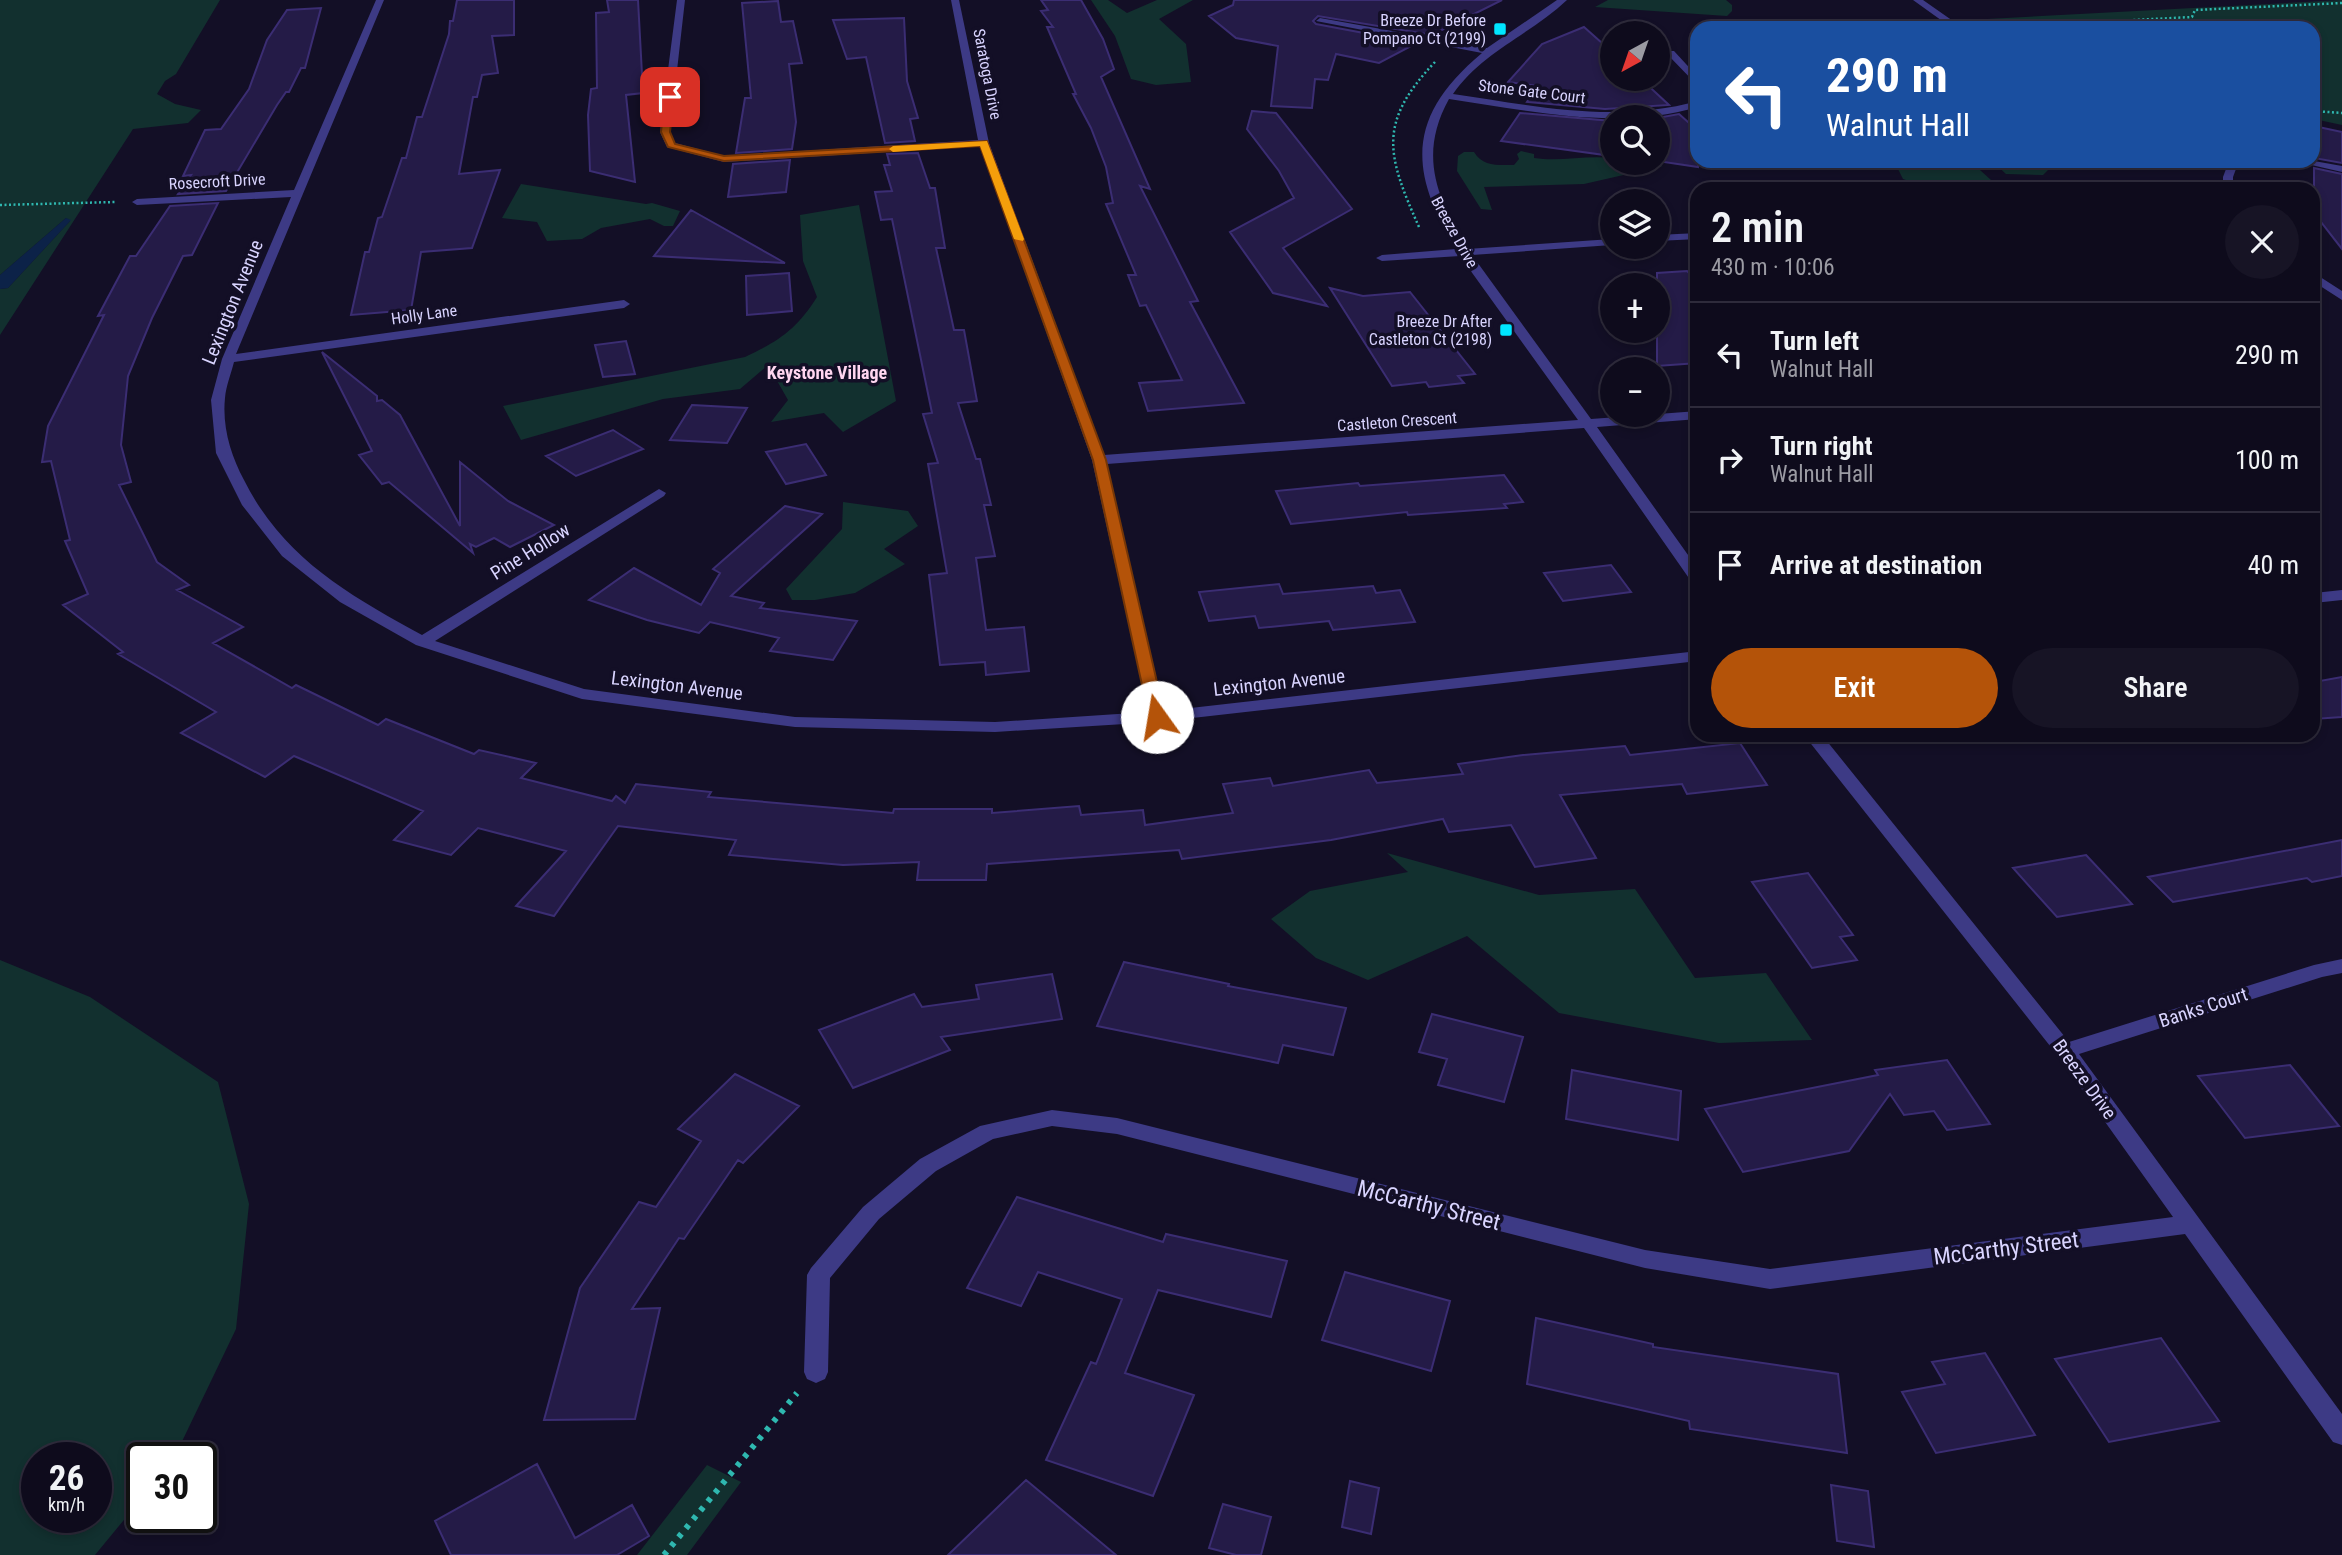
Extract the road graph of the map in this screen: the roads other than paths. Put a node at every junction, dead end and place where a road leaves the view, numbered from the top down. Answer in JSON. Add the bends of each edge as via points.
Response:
{"nodes":[{"id":1,"x":380,"y":0,"type":"edge"},
{"id":2,"x":681,"y":0,"type":"edge"},
{"id":3,"x":955,"y":0,"type":"edge"},
{"id":4,"x":1563,"y":0,"type":"edge"},
{"id":5,"x":1917,"y":0,"type":"edge"},
{"id":6,"x":1320,"y":21,"type":"dead end"},
{"id":7,"x":1948,"y":21,"type":"edge"},
{"id":8,"x":1487,"y":51,"type":"junction"},
{"id":9,"x":1671,"y":53,"type":"dead end"},
{"id":10,"x":1690,"y":74,"type":"edge"},
{"id":11,"x":1445,"y":96,"type":"junction"},
{"id":12,"x":1690,"y":106,"type":"edge"},
{"id":13,"x":984,"y":143,"type":"junction"},
{"id":14,"x":2320,"y":165,"type":"edge"},
{"id":15,"x":2342,"y":169,"type":"edge"},
{"id":16,"x":299,"y":193,"type":"junction"},
{"id":17,"x":137,"y":202,"type":"road end"},
{"id":18,"x":1690,"y":236,"type":"edge"},
{"id":19,"x":1670,"y":237,"type":"edge"},
{"id":20,"x":1600,"y":243,"type":"edge"},
{"id":21,"x":1462,"y":252,"type":"junction"},
{"id":22,"x":1382,"y":258,"type":"dead end"},
{"id":23,"x":2320,"y":281,"type":"edge"},
{"id":24,"x":2342,"y":296,"type":"edge"},
{"id":25,"x":624,"y":304,"type":"dead end"},
{"id":26,"x":228,"y":359,"type":"junction"},
{"id":27,"x":1690,"y":416,"type":"edge"},
{"id":28,"x":1589,"y":425,"type":"junction"},
{"id":29,"x":1099,"y":460,"type":"junction"},
{"id":30,"x":659,"y":494,"type":"dead end"},
{"id":31,"x":1690,"y":570,"type":"edge"},
{"id":32,"x":2342,"y":596,"type":"edge"},
{"id":33,"x":2320,"y":598,"type":"edge"},
{"id":34,"x":422,"y":642,"type":"junction"},
{"id":35,"x":1690,"y":657,"type":"edge"},
{"id":36,"x":1157,"y":717,"type":"junction"},
{"id":37,"x":1819,"y":742,"type":"edge"},
{"id":38,"x":2342,"y":966,"type":"edge"},
{"id":39,"x":2065,"y":1051,"type":"junction"},
{"id":40,"x":2190,"y":1224,"type":"junction"},
{"id":41,"x":816,"y":1371,"type":"road end"},
{"id":42,"x":2342,"y":1434,"type":"edge"}],
"edges":[{"from":1,"to":16,"type":"street","name":"Lexington Avenue"},
{"from":2,"to":13,"type":"street","via":[[665,132],[671,145],[738,159]]},
{"from":3,"to":13,"type":"street","name":"Saratoga Drive"},
{"from":4,"to":8,"type":"street","name":"Breeze Drive"},
{"from":5,"to":7,"type":"street"},
{"from":6,"to":8,"type":"street"},
{"from":8,"to":11,"type":"street","name":"Breeze Drive"},
{"from":9,"to":10,"type":"street"},
{"from":11,"to":12,"type":"street","name":"Stone Gate Court","via":[[1612,116],[1664,113]]},
{"from":11,"to":21,"type":"street","name":"Breeze Drive","via":[[1433,122],[1427,173]]},
{"from":13,"to":29,"type":"street","name":"Saratoga Drive"},
{"from":14,"to":15,"type":"street"},
{"from":16,"to":17,"type":"street","name":"Rosecroft Drive"},
{"from":16,"to":26,"type":"street","name":"Lexington Avenue"},
{"from":18,"to":19,"type":"street"},
{"from":20,"to":21,"type":"street"},
{"from":21,"to":22,"type":"street"},
{"from":21,"to":28,"type":"street","name":"Breeze Drive"},
{"from":23,"to":24,"type":"street"},
{"from":25,"to":26,"type":"street","name":"Holly Lane"},
{"from":26,"to":34,"type":"street","name":"Lexington Avenue","via":[[218,400],[223,453],[249,505],[288,553],[345,599]]},
{"from":27,"to":28,"type":"street","name":"Castleton Crescent"},
{"from":28,"to":29,"type":"street","name":"Castleton Crescent"},
{"from":28,"to":31,"type":"street","name":"Breeze Drive"},
{"from":29,"to":36,"type":"street","name":"Saratoga Drive"},
{"from":30,"to":34,"type":"street","name":"Pine Hollow"},
{"from":32,"to":33,"type":"street"},
{"from":34,"to":36,"type":"street","name":"Lexington Avenue","via":[[582,694],[795,722],[995,727]]},
{"from":35,"to":36,"type":"street","name":"Lexington Avenue"},
{"from":37,"to":39,"type":"street","name":"Breeze Drive"},
{"from":38,"to":39,"type":"street","name":"Banks Court"},
{"from":39,"to":40,"type":"street","name":"Breeze Drive"},
{"from":40,"to":41,"type":"street","name":"McCarthy Street","via":[[1770,1279],[1645,1259],[1117,1126],[1052,1118],[988,1132],[928,1165],[871,1213],[819,1275]]},
{"from":40,"to":42,"type":"street","name":"Breeze Drive"}]}
